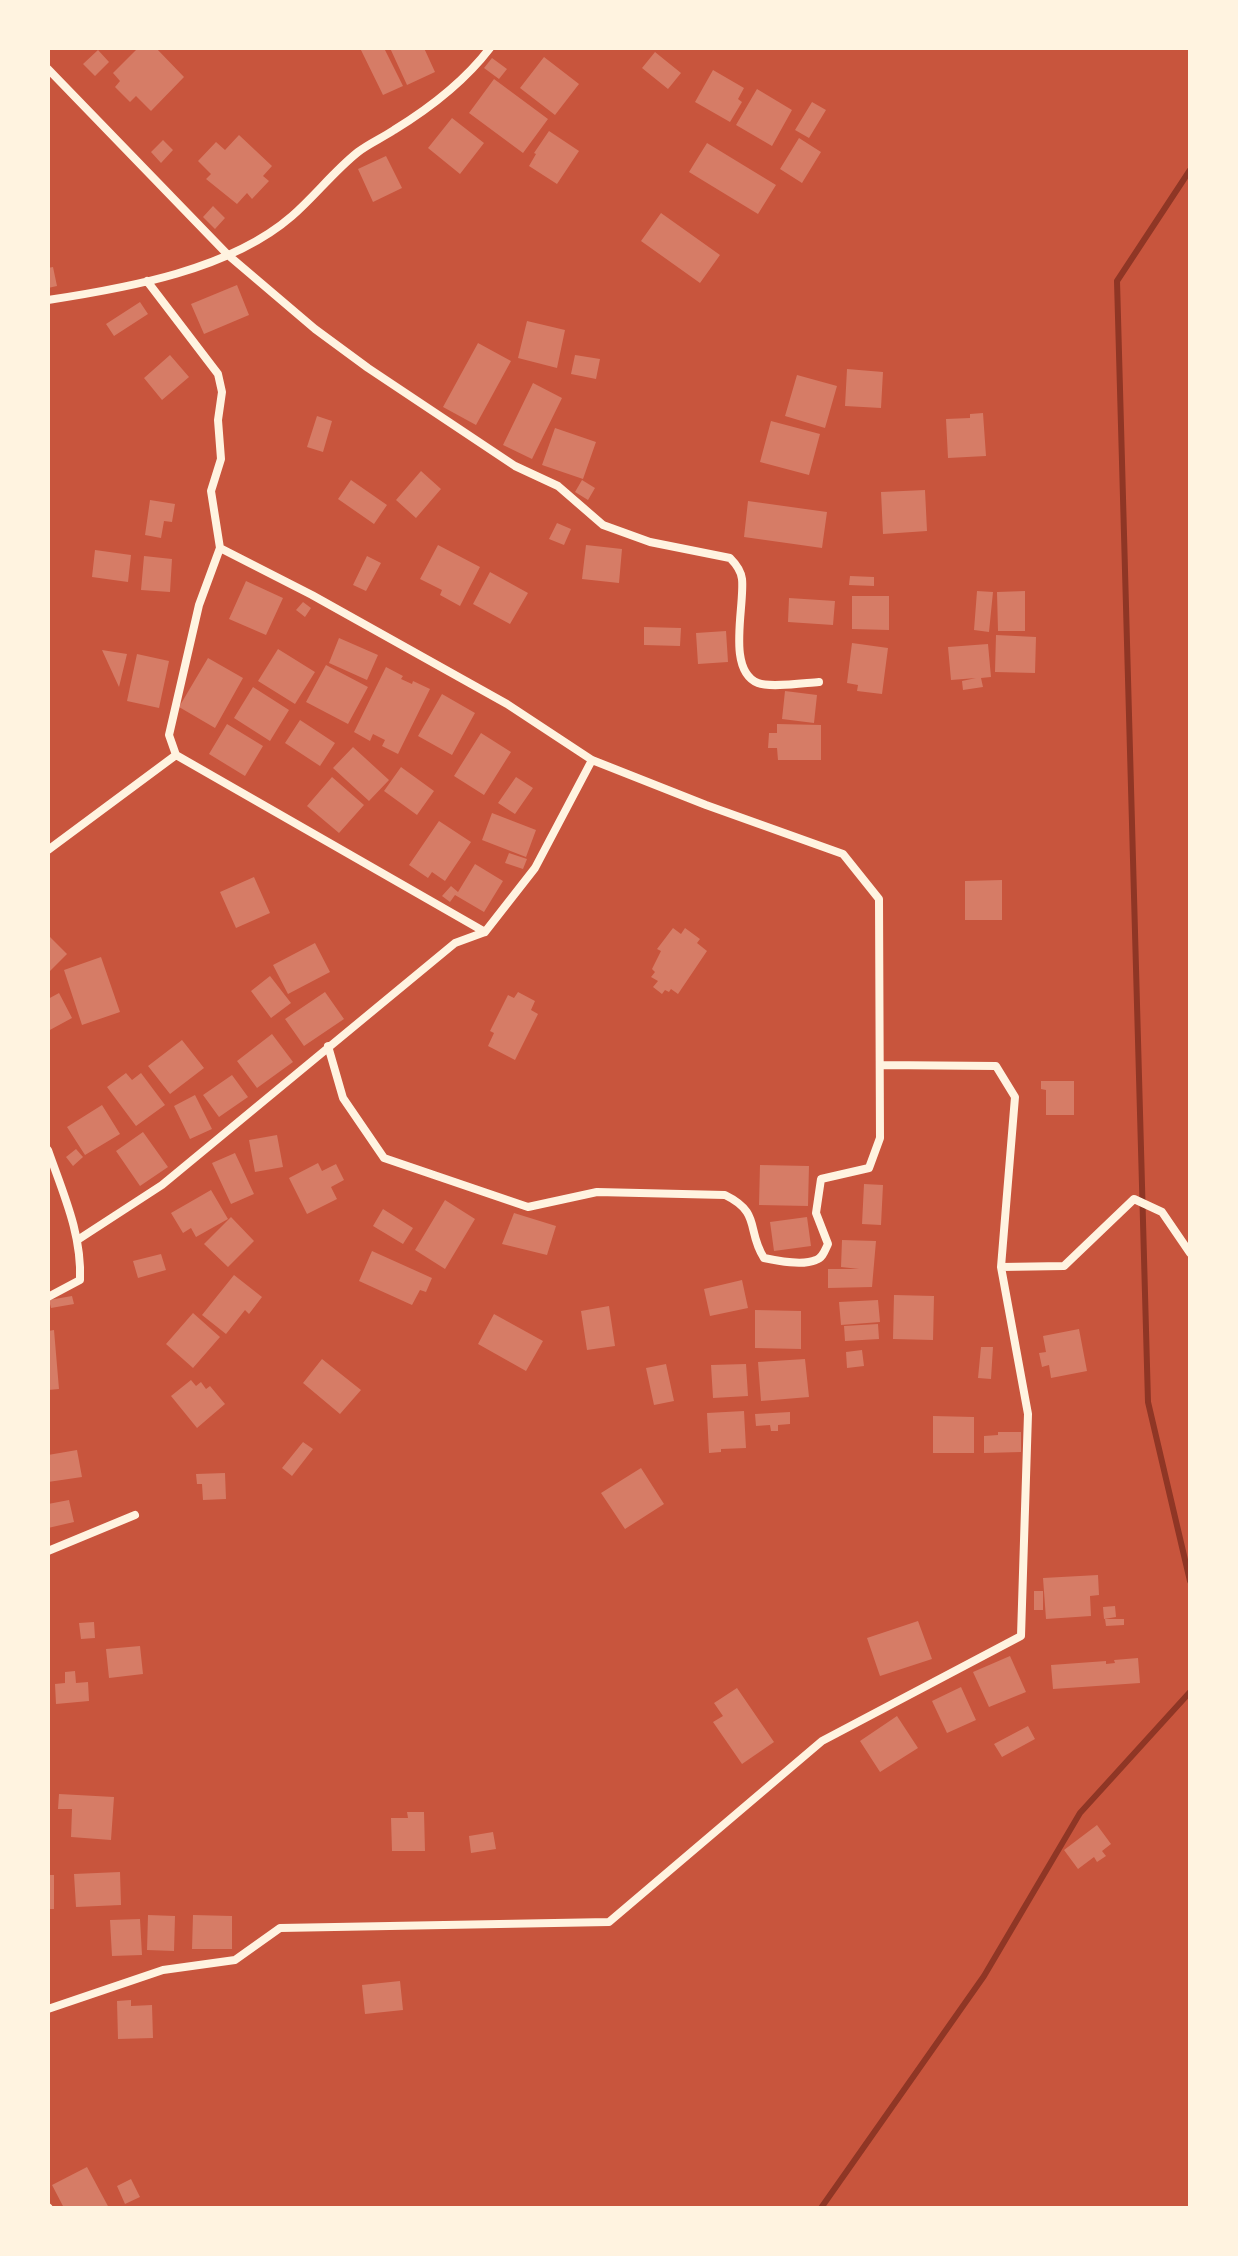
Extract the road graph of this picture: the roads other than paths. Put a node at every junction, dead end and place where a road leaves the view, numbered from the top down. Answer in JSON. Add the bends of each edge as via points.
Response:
{"nodes":[{"id":1,"x":490,"y":48,"type":"edge"},
{"id":2,"x":48,"y":69,"type":"edge"},
{"id":3,"x":228,"y":255,"type":"junction"},
{"id":4,"x":147,"y":281,"type":"junction"},
{"id":5,"x":48,"y":300,"type":"edge"},
{"id":6,"x":220,"y":548,"type":"junction"},
{"id":7,"x":819,"y":682,"type":"dead end"},
{"id":8,"x":176,"y":755,"type":"junction"},
{"id":9,"x":592,"y":760,"type":"junction"},
{"id":10,"x":48,"y":850,"type":"edge"},
{"id":11,"x":485,"y":932,"type":"junction"},
{"id":12,"x":328,"y":1046,"type":"junction"},
{"id":13,"x":880,"y":1065,"type":"junction"},
{"id":14,"x":48,"y":1150,"type":"edge"},
{"id":15,"x":79,"y":1239,"type":"junction"},
{"id":16,"x":1190,"y":1253,"type":"edge"},
{"id":17,"x":1001,"y":1267,"type":"junction"},
{"id":18,"x":48,"y":1297,"type":"edge"},
{"id":19,"x":135,"y":1515,"type":"dead end"},
{"id":20,"x":48,"y":1551,"type":"edge"},
{"id":21,"x":48,"y":2009,"type":"edge"}],
"edges":[{"from":1,"to":3,"type":"street","via":[[437,102],[359,151],[292,217]]},
{"from":2,"to":3,"type":"street"},
{"from":3,"to":4,"type":"street"},
{"from":3,"to":7,"type":"street","via":[[368,368],[515,466],[558,486],[603,525],[650,542],[730,558],[742,577],[739,632],[748,677],[760,685]]},
{"from":4,"to":5,"type":"street"},
{"from":4,"to":6,"type":"street","via":[[218,374],[221,459],[211,491]]},
{"from":6,"to":8,"type":"street","via":[[199,605],[169,735]]},
{"from":6,"to":9,"type":"street","via":[[507,704]]},
{"from":8,"to":10,"type":"street"},
{"from":8,"to":11,"type":"street"},
{"from":9,"to":11,"type":"street","via":[[535,868]]},
{"from":9,"to":13,"type":"street","via":[[843,854],[879,899]]},
{"from":11,"to":12,"type":"street","via":[[455,943]]},
{"from":12,"to":13,"type":"street","via":[[343,1098],[384,1158],[528,1207],[597,1192],[725,1195],[750,1214],[764,1258],[783,1262],[823,1255],[828,1244],[816,1213],[821,1179],[869,1168],[880,1138]]},
{"from":12,"to":15,"type":"street","via":[[162,1185]]},
{"from":13,"to":17,"type":"street","via":[[996,1066],[1009,1086],[1015,1097]]},
{"from":14,"to":15,"type":"street"},
{"from":15,"to":18,"type":"street","via":[[80,1280]]},
{"from":16,"to":17,"type":"street","via":[[1162,1212],[1134,1199],[1064,1266]]},
{"from":17,"to":21,"type":"street","via":[[1028,1414],[1021,1636],[822,1741],[609,1922],[280,1928],[235,1960],[163,1970]]},
{"from":19,"to":20,"type":"street"}]}
